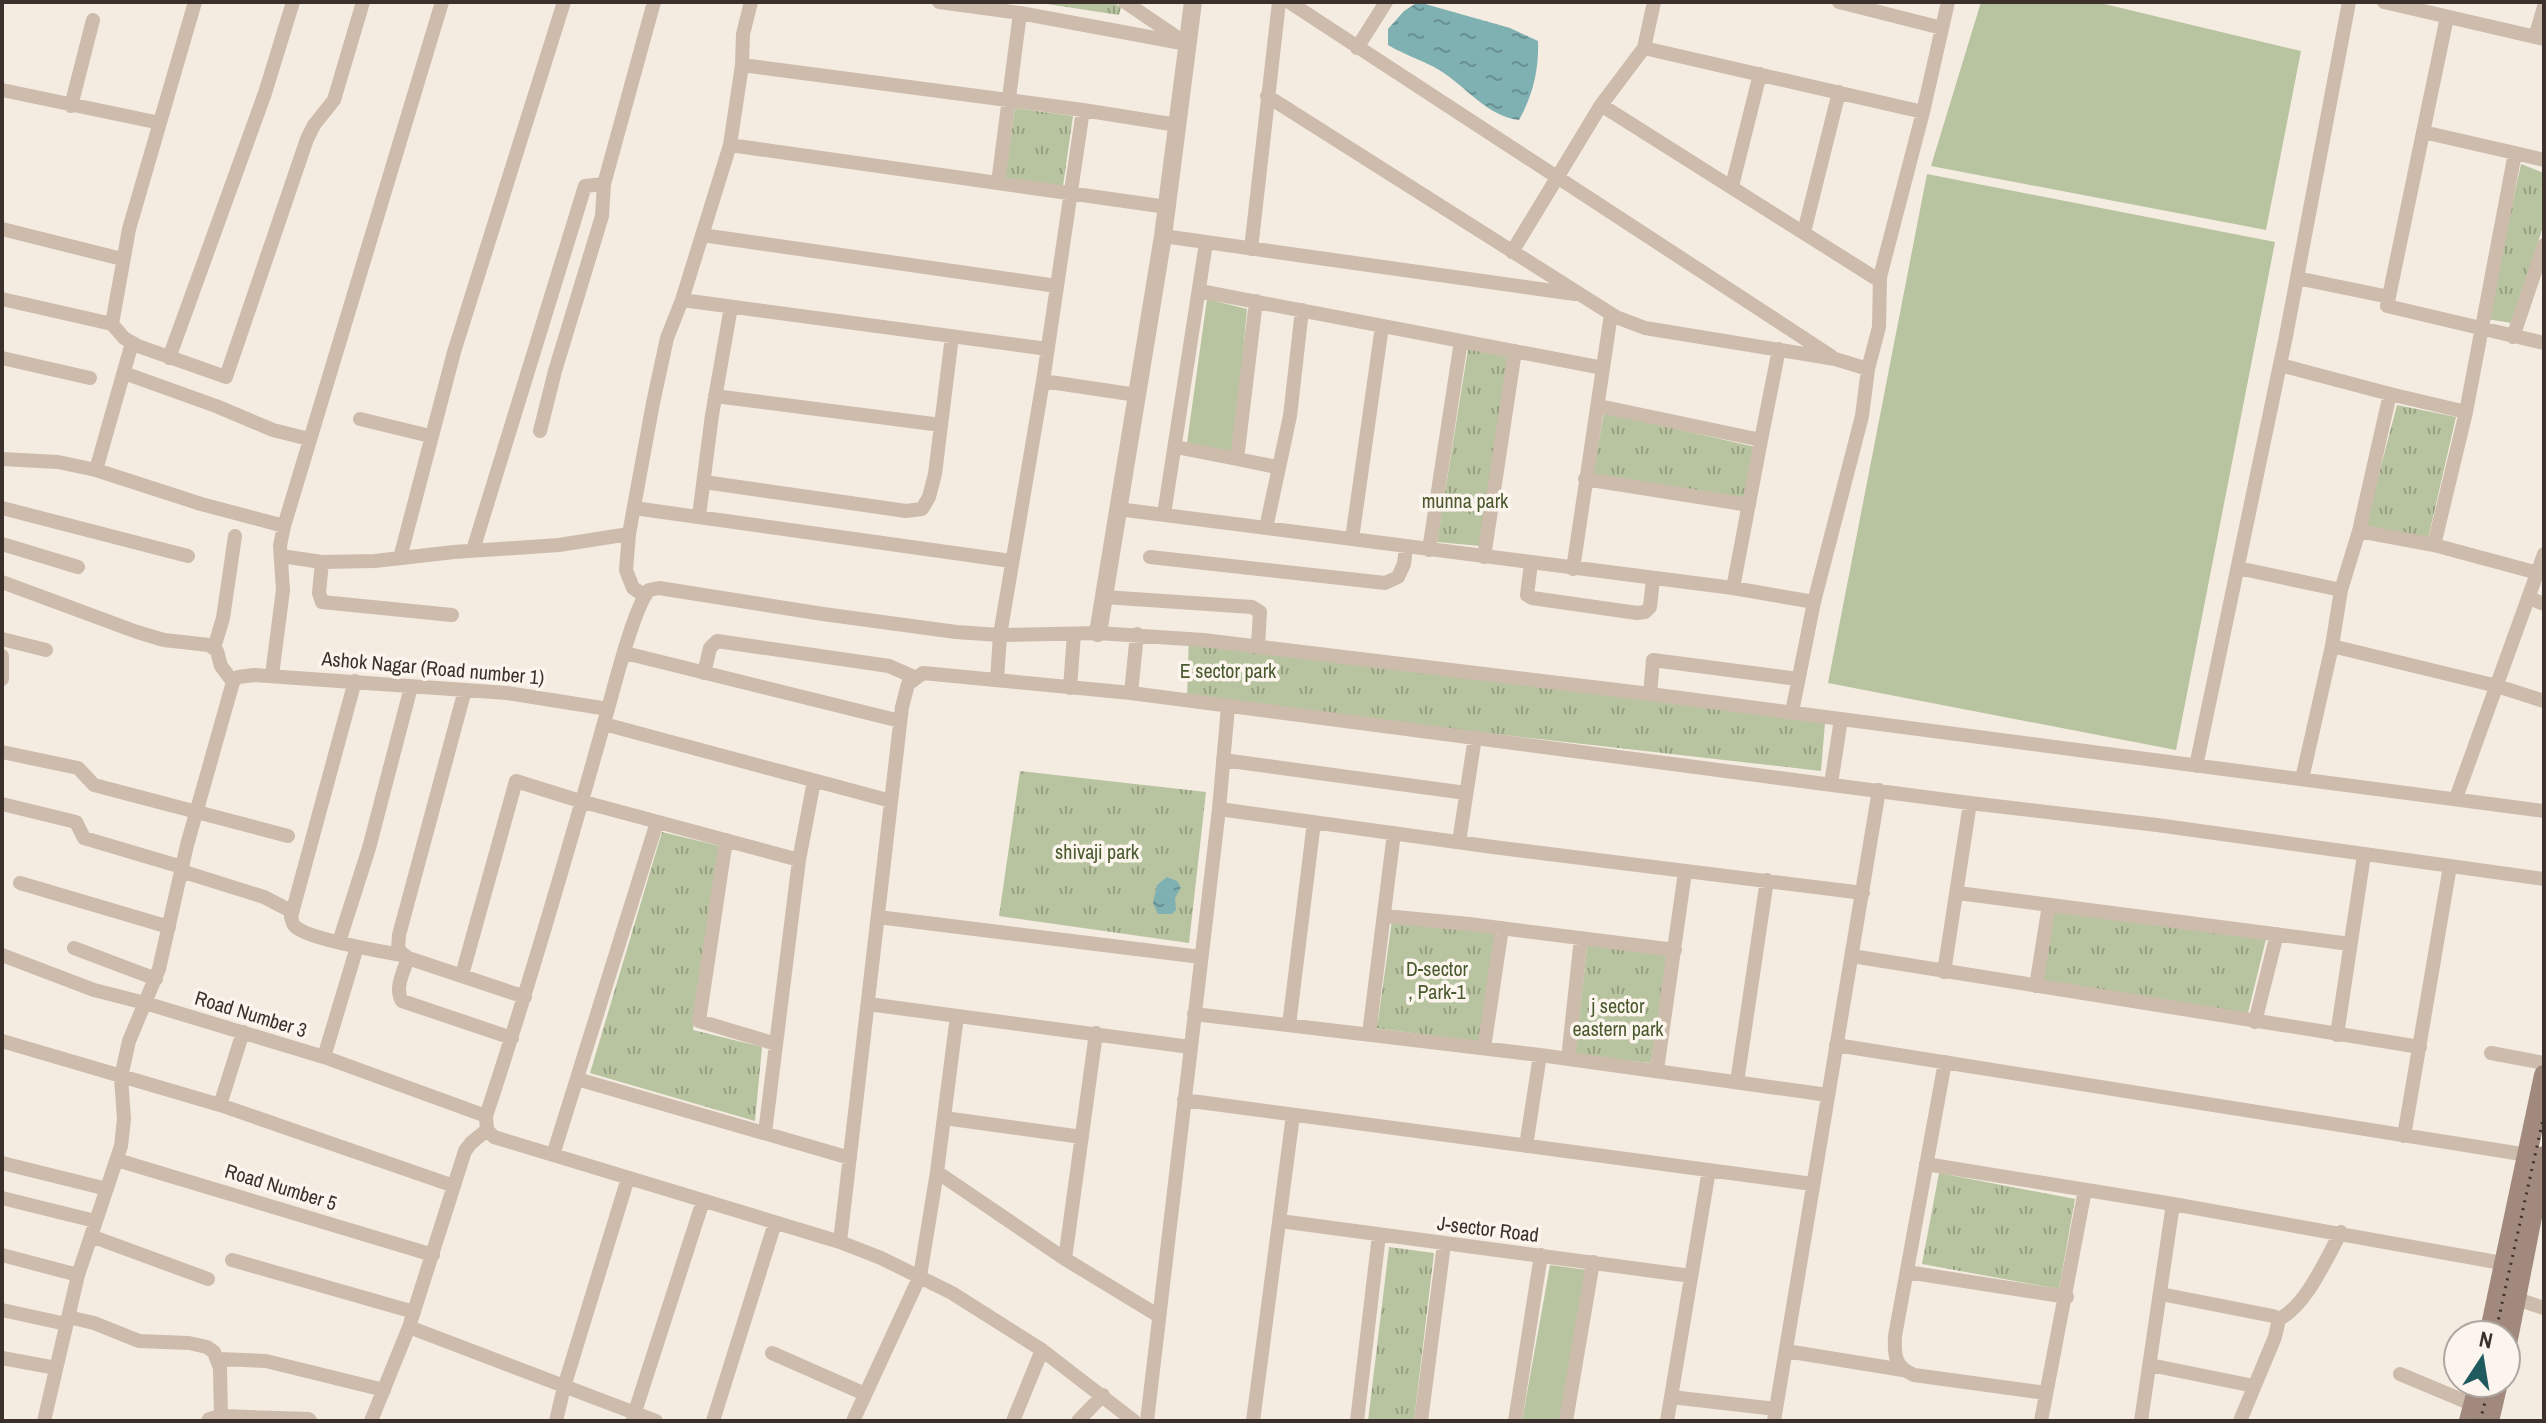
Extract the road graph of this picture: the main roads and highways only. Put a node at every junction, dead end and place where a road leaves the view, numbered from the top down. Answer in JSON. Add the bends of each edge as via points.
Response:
{"nodes":[{"id":1,"x":2544,"y":1075,"type":"edge"},
{"id":2,"x":2540,"y":1157,"type":"edge"},
{"id":3,"x":2514,"y":1265,"type":"junction"},
{"id":4,"x":2495,"y":1319,"type":"edge"},
{"id":5,"x":2513,"y":1319,"type":"edge"},
{"id":6,"x":2494,"y":1399,"type":"edge"},
{"id":7,"x":2489,"y":1421,"type":"edge"}],
"edges":[{"from":1,"to":2,"type":"main road"},
{"from":2,"to":3,"type":"main road"},
{"from":3,"to":4,"type":"main road"},
{"from":3,"to":5,"type":"main road"},
{"from":6,"to":7,"type":"main road"}]}
